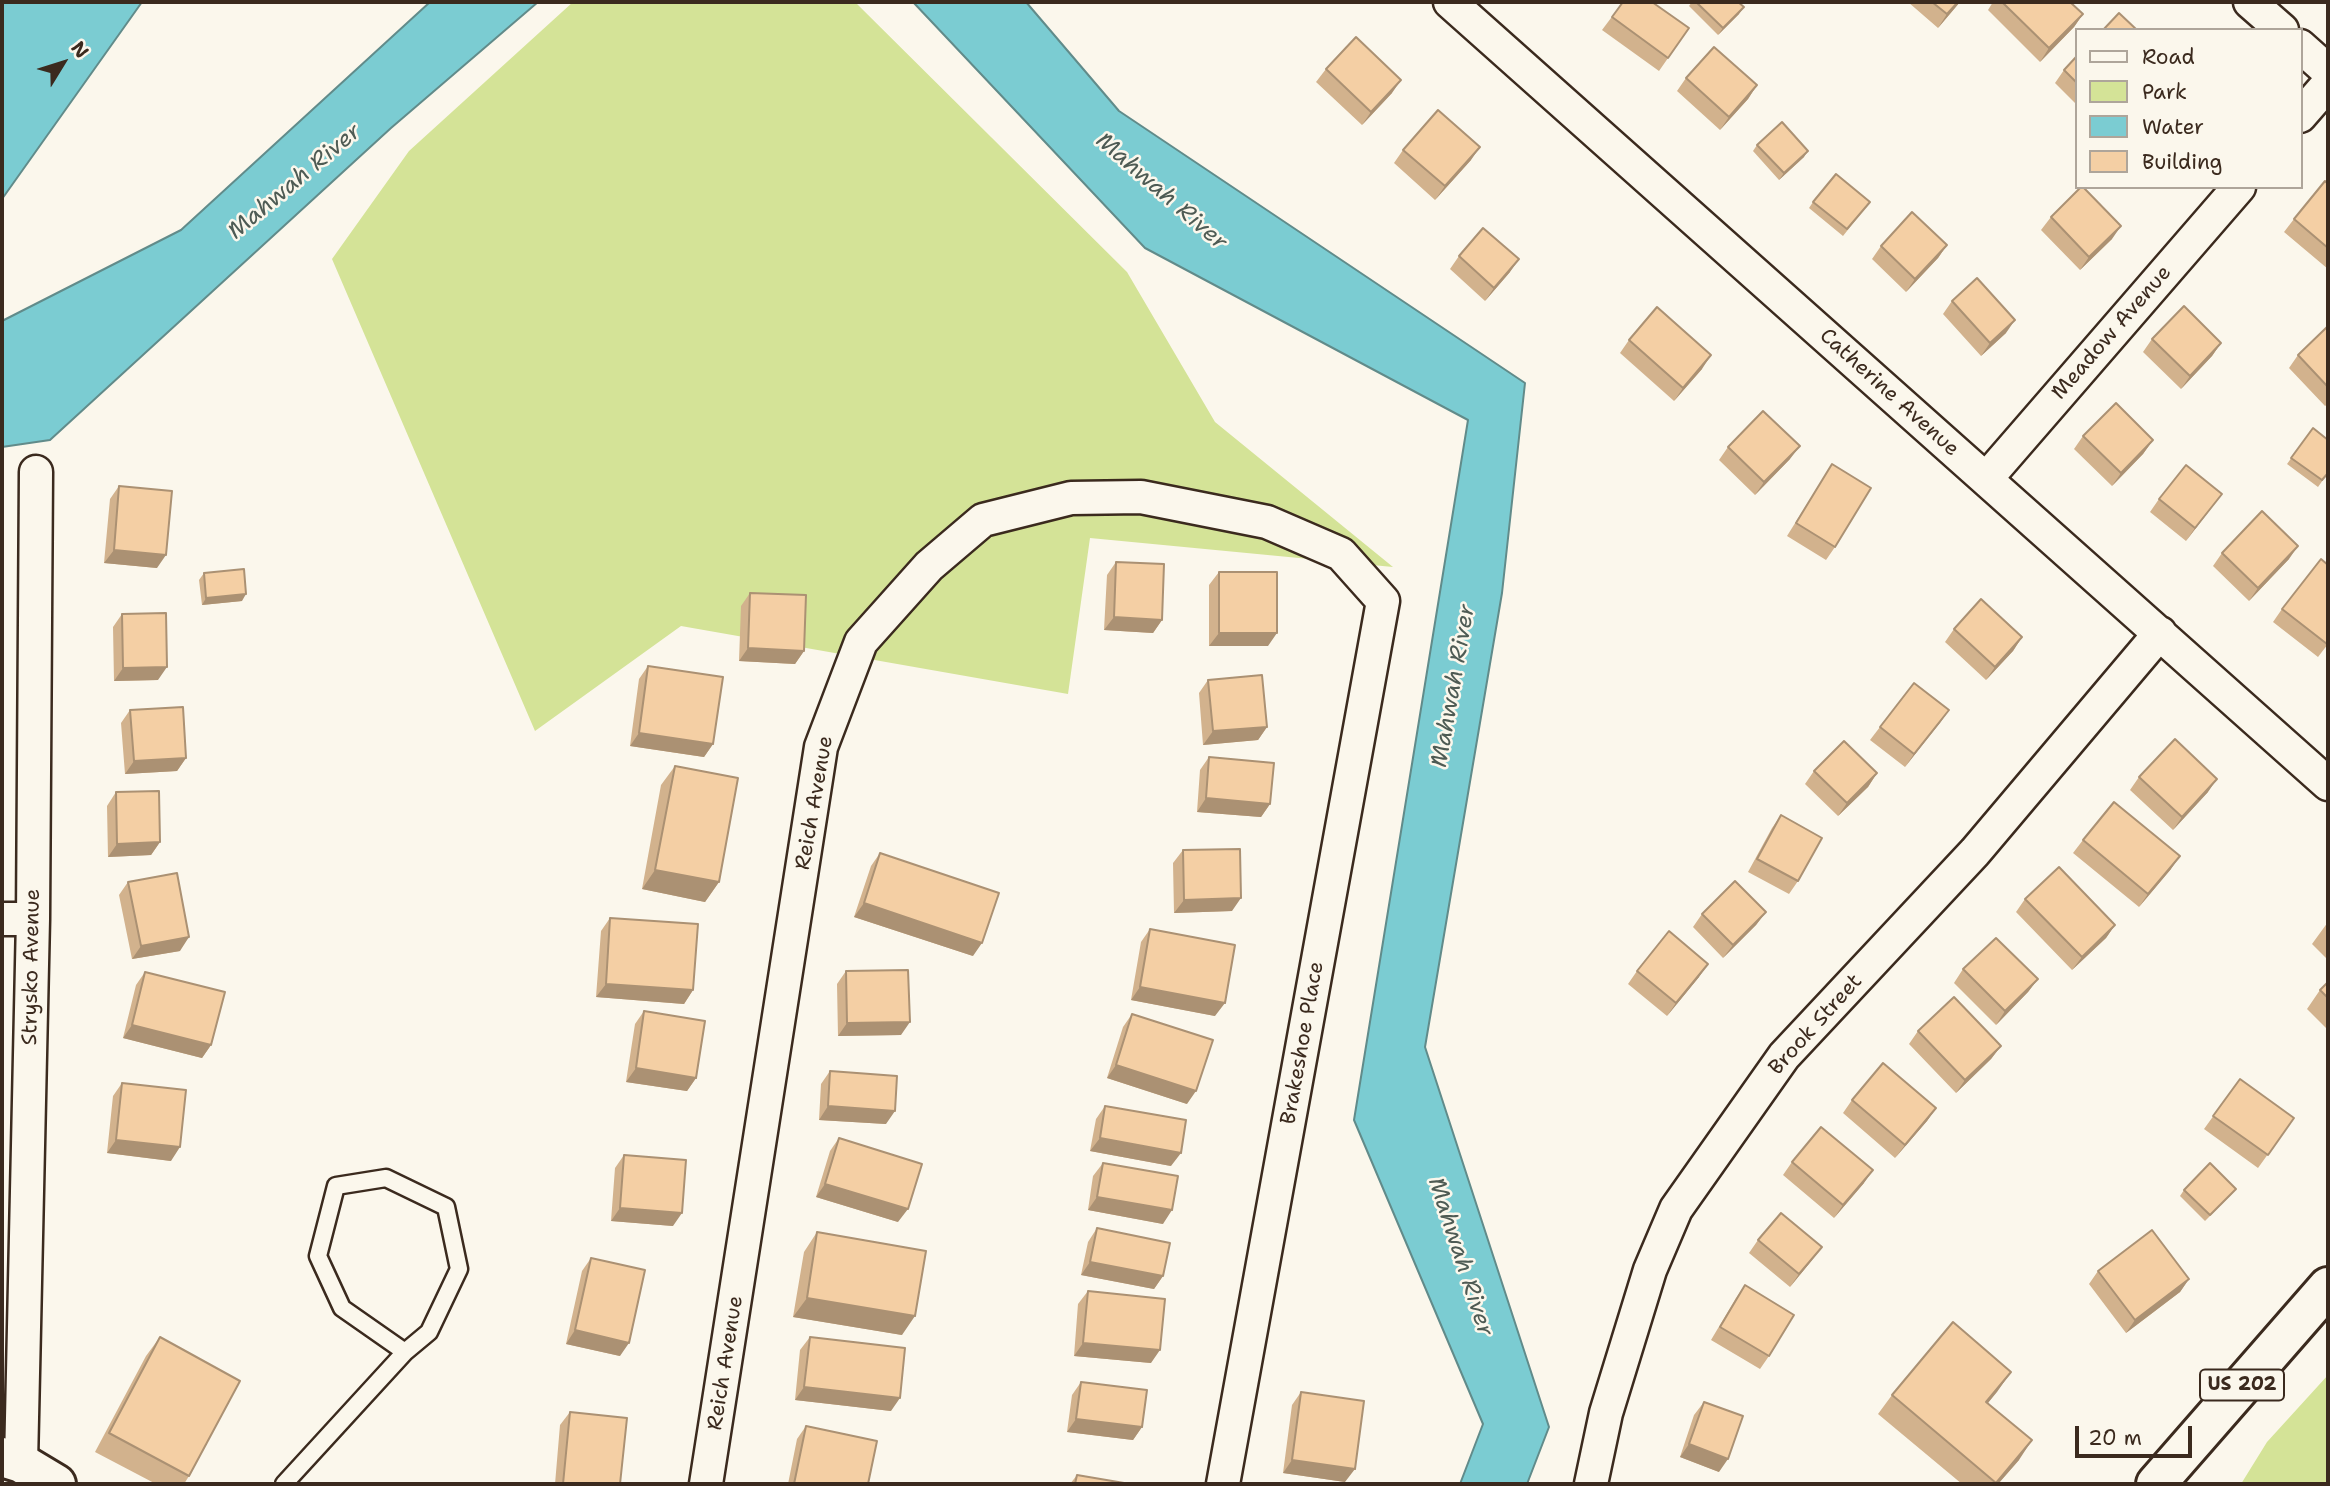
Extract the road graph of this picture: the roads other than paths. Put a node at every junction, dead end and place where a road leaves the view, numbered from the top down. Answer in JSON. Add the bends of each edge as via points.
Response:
{"nodes":[{"id":1,"x":1450,"y":2,"type":"edge"},
{"id":2,"x":2250,"y":2,"type":"edge"},
{"id":3,"x":2280,"y":28,"type":"edge"},
{"id":4,"x":2302,"y":48,"type":"edge"},
{"id":5,"x":2328,"y":71,"type":"edge"},
{"id":6,"x":2328,"y":84,"type":"edge"},
{"id":7,"x":2302,"y":114,"type":"edge"},
{"id":8,"x":2237,"y":189,"type":"edge"},
{"id":9,"x":36,"y":472,"type":"dead end"},
{"id":10,"x":1986,"y":479,"type":"junction"},
{"id":11,"x":1383,"y":601,"type":"joint"},
{"id":12,"x":2160,"y":633,"type":"junction"},
{"id":13,"x":2328,"y":783,"type":"edge"},
{"id":14,"x":2,"y":919,"type":"edge"},
{"id":15,"x":33,"y":919,"type":"junction"},
{"id":16,"x":2328,"y":1287,"type":"edge"},
{"id":17,"x":405,"y":1352,"type":"junction"},
{"id":18,"x":11,"y":1460,"type":"edge"},
{"id":19,"x":55,"y":1484,"type":"edge"},
{"id":20,"x":284,"y":1484,"type":"edge"},
{"id":21,"x":706,"y":1484,"type":"edge"},
{"id":22,"x":1223,"y":1484,"type":"edge"},
{"id":23,"x":1591,"y":1484,"type":"edge"},
{"id":24,"x":2156,"y":1484,"type":"edge"}],
"edges":[{"from":1,"to":10,"type":"street","name":"Catherine Avenue"},
{"from":2,"to":3,"type":"street"},
{"from":4,"to":5,"type":"street"},
{"from":6,"to":7,"type":"street"},
{"from":8,"to":10,"type":"street","name":"Meadow Avenue"},
{"from":9,"to":15,"type":"street","name":"Strysko Avenue"},
{"from":10,"to":12,"type":"street","name":"Catherine Avenue"},
{"from":11,"to":21,"type":"street","name":"Reich Avenue","via":[[1341,554],[1267,522],[1141,497],[1071,498],[983,520],[929,566],[861,642],[821,747]]},
{"from":11,"to":22,"type":"street","name":"Brakeshoe Place"},
{"from":12,"to":13,"type":"street","name":"Catherine Avenue"},
{"from":12,"to":23,"type":"street","name":"Brook Street","via":[[1975,852],[1784,1056],[1676,1209],[1646,1283],[1606,1413]]},
{"from":14,"to":15,"type":"street"},
{"from":15,"to":18,"type":"street","name":"Strysko Avenue"},
{"from":16,"to":24,"type":"main road","number":"US 202"},
{"from":17,"to":17,"type":"lane","via":[[429,1332],[459,1269],[446,1208],[386,1178],[336,1186],[318,1256],[342,1308]]},
{"from":17,"to":20,"type":"lane"},
{"from":18,"to":19,"type":"main road"}]}
